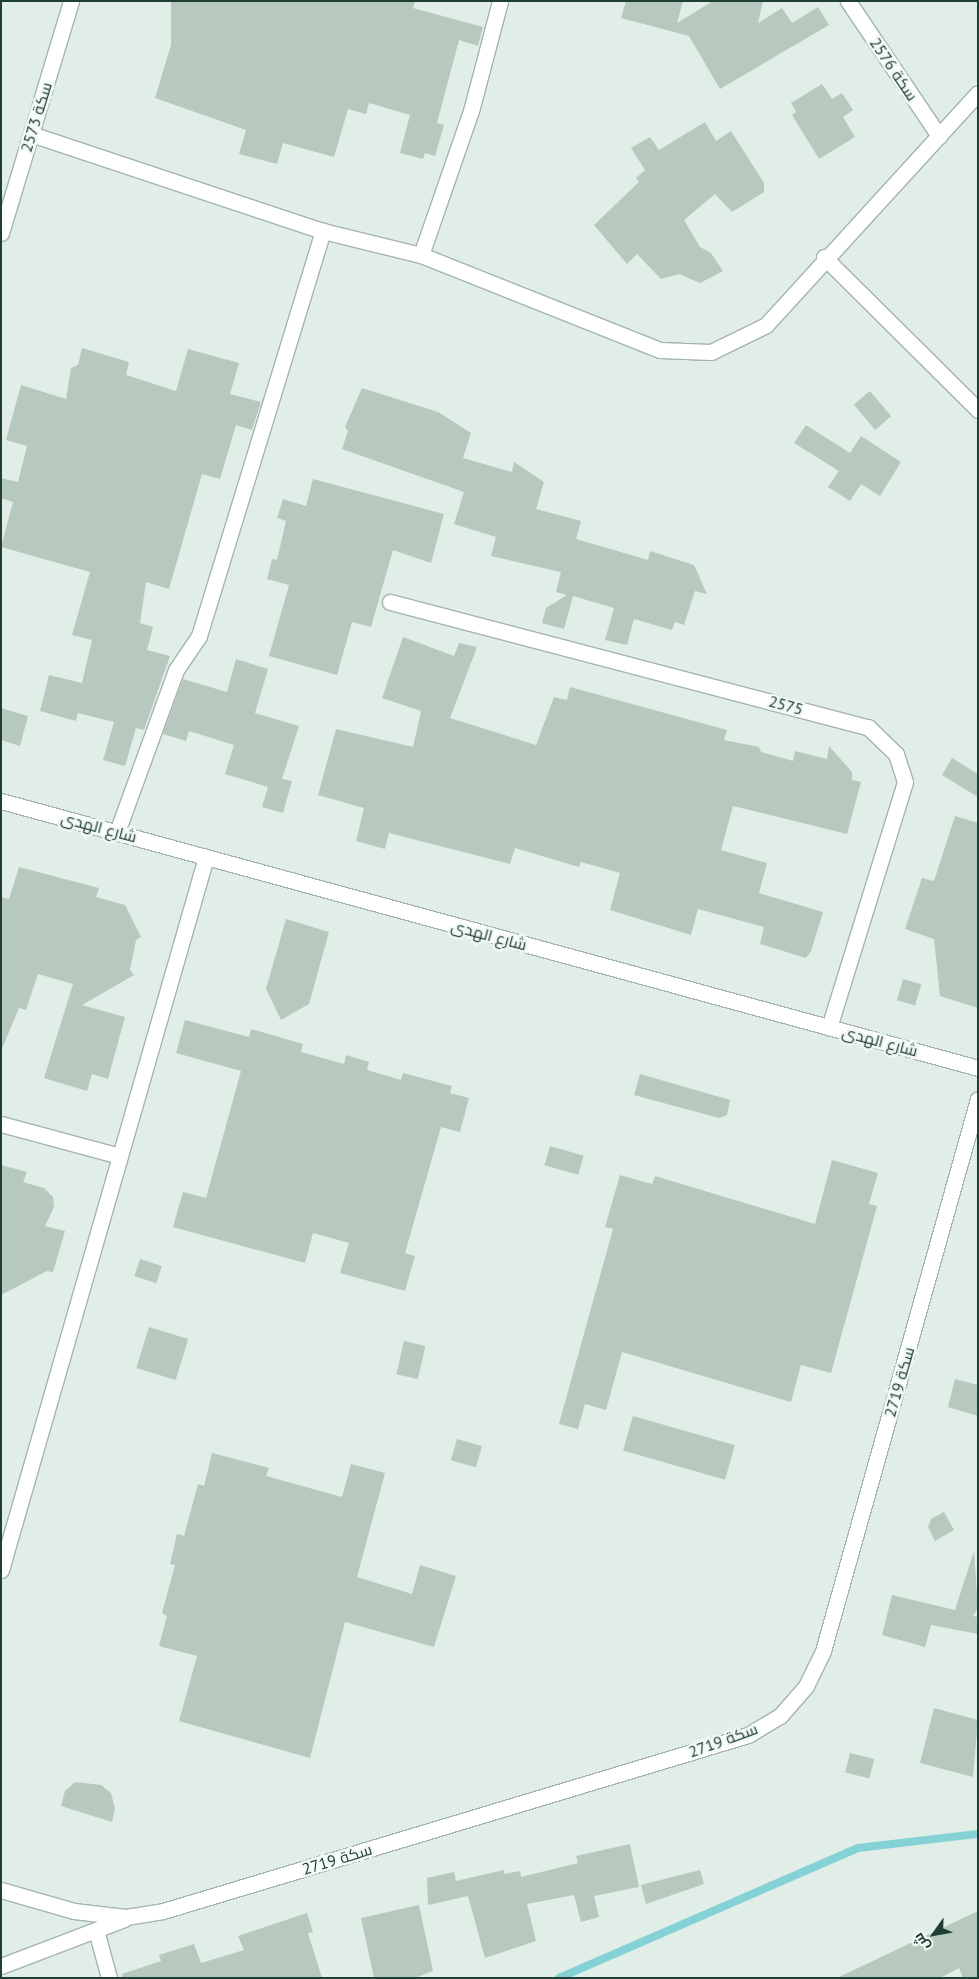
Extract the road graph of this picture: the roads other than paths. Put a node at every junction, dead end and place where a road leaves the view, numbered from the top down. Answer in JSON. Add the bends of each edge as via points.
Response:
{"nodes":[{"id":1,"x":72,"y":1,"type":"edge"},
{"id":2,"x":500,"y":1,"type":"edge"},
{"id":3,"x":848,"y":1,"type":"edge"},
{"id":4,"x":978,"y":93,"type":"edge"},
{"id":5,"x":31,"y":134,"type":"junction"},
{"id":6,"x":939,"y":136,"type":"junction"},
{"id":7,"x":324,"y":231,"type":"junction"},
{"id":8,"x":1,"y":233,"type":"edge"},
{"id":9,"x":421,"y":255,"type":"junction"},
{"id":10,"x":824,"y":256,"type":"junction"},
{"id":11,"x":978,"y":410,"type":"edge"},
{"id":12,"x":390,"y":602,"type":"dead end"},
{"id":13,"x":1,"y":801,"type":"edge"},
{"id":14,"x":117,"y":832,"type":"junction"},
{"id":15,"x":206,"y":857,"type":"junction"},
{"id":16,"x":829,"y":1027,"type":"junction"},
{"id":17,"x":978,"y":1068,"type":"edge"},
{"id":18,"x":978,"y":1100,"type":"edge"},
{"id":19,"x":1,"y":1124,"type":"edge"},
{"id":20,"x":120,"y":1156,"type":"junction"},
{"id":21,"x":1,"y":1570,"type":"edge"},
{"id":22,"x":1,"y":1890,"type":"edge"},
{"id":23,"x":126,"y":1917,"type":"junction"},
{"id":24,"x":96,"y":1930,"type":"junction"},
{"id":25,"x":1,"y":1966,"type":"edge"},
{"id":26,"x":109,"y":1978,"type":"edge"}],
"edges":[{"from":1,"to":5,"type":"street","name":"سكة 2573"},
{"from":2,"to":9,"type":"street","via":[[471,111]]},
{"from":3,"to":6,"type":"street","name":"سكة 2576"},
{"from":4,"to":6,"type":"street"},
{"from":5,"to":7,"type":"street"},
{"from":5,"to":8,"type":"street","name":"سكة 2573"},
{"from":6,"to":10,"type":"street"},
{"from":7,"to":9,"type":"street"},
{"from":7,"to":14,"type":"street","via":[[199,636],[176,670]]},
{"from":9,"to":10,"type":"street","via":[[660,350],[711,352],[766,325]]},
{"from":10,"to":11,"type":"street"},
{"from":12,"to":16,"type":"street","name":"2575","via":[[868,727],[889,747],[905,782]]},
{"from":13,"to":14,"type":"street","name":"شارع الهدى"},
{"from":14,"to":15,"type":"street","name":"شارع الهدى"},
{"from":15,"to":16,"type":"street","name":"شارع الهدى"},
{"from":15,"to":20,"type":"street"},
{"from":16,"to":17,"type":"street","name":"شارع الهدى"},
{"from":18,"to":23,"type":"street","name":"سكة 2719","via":[[823,1651],[806,1686],[780,1716],[748,1735],[694,1752],[163,1911]]},
{"from":19,"to":20,"type":"street"},
{"from":20,"to":21,"type":"street"},
{"from":22,"to":23,"type":"street","name":"سكة 2719","via":[[74,1911]]},
{"from":23,"to":24,"type":"street","name":"سكة 2719"},
{"from":24,"to":25,"type":"street","name":"سكة 2719"},
{"from":24,"to":26,"type":"street"}]}
